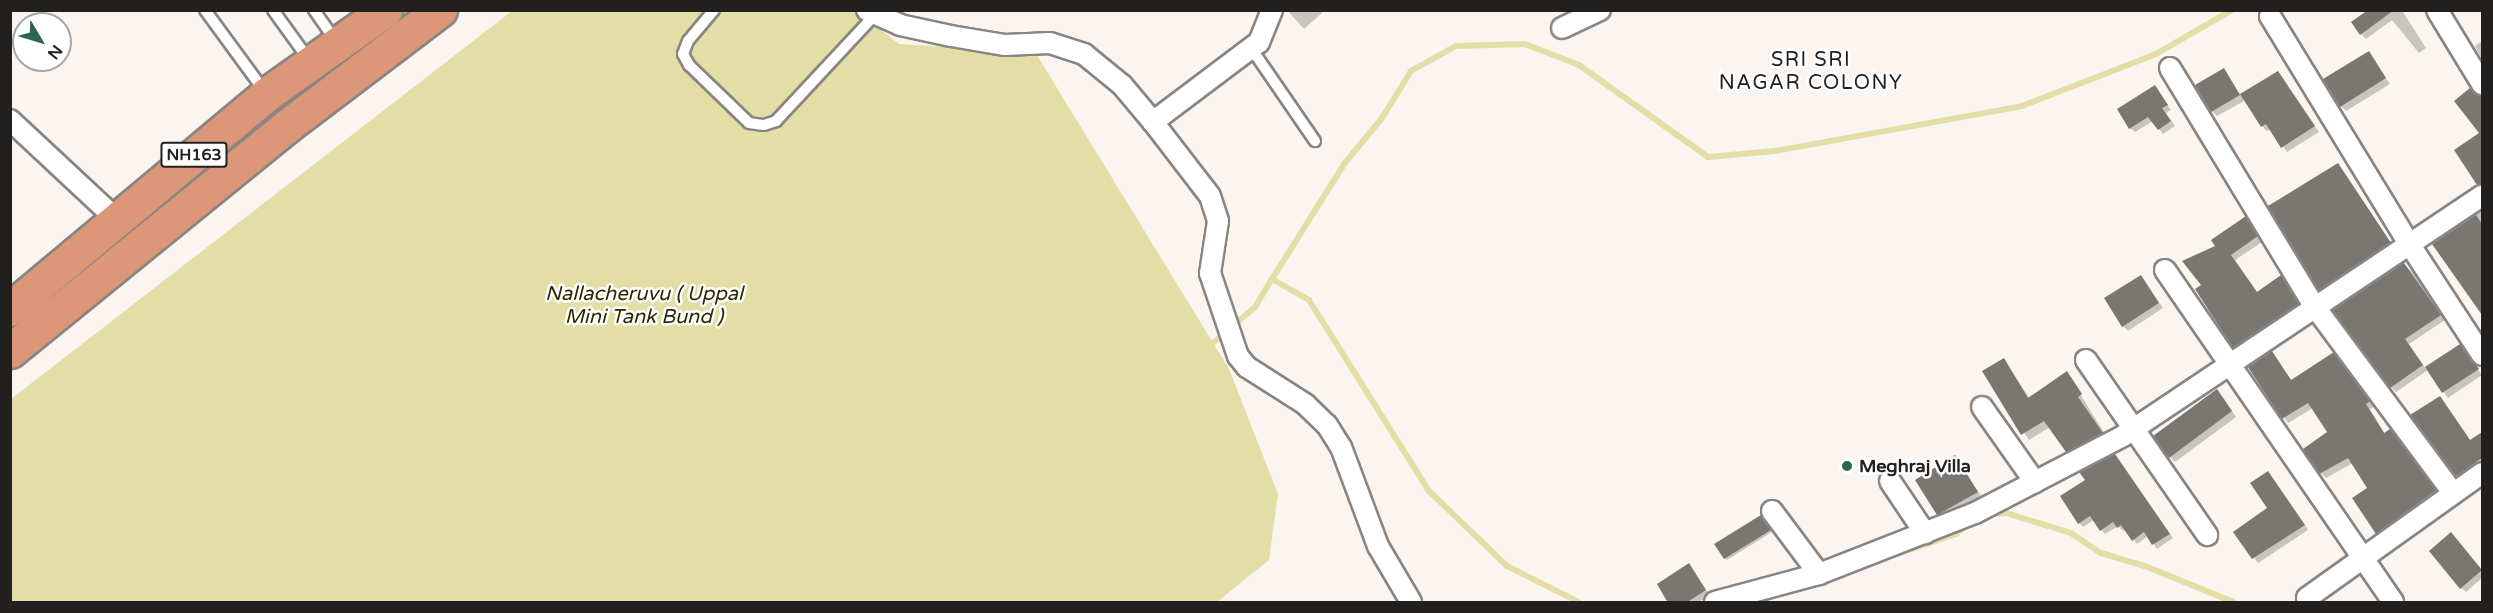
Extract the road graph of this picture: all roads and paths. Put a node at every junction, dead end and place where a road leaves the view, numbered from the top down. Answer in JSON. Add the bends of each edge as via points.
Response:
{"nodes":[{"id":1,"x":205,"y":10,"type":"edge"},
{"id":2,"x":273,"y":10,"type":"edge"},
{"id":3,"x":314,"y":10,"type":"edge"},
{"id":4,"x":385,"y":10,"type":"edge"},
{"id":5,"x":440,"y":10,"type":"edge"},
{"id":6,"x":714,"y":10,"type":"edge"},
{"id":7,"x":1272,"y":10,"type":"edge"},
{"id":8,"x":1600,"y":10,"type":"edge"},
{"id":9,"x":2437,"y":10,"type":"edge"},
{"id":10,"x":871,"y":13,"type":"edge"},
{"id":11,"x":2270,"y":16,"type":"dead end"},
{"id":12,"x":1562,"y":28,"type":"dead end"},
{"id":13,"x":337,"y":44,"type":"junction"},
{"id":14,"x":1251,"y":48,"type":"junction"},
{"id":15,"x":311,"y":62,"type":"junction"},
{"id":16,"x":2170,"y":68,"type":"dead end"},
{"id":17,"x":2482,"y":84,"type":"edge"},
{"id":18,"x":267,"y":94,"type":"junction"},
{"id":19,"x":10,"y":120,"type":"edge"},
{"id":20,"x":1153,"y":122,"type":"junction"},
{"id":21,"x":1315,"y":141,"type":"dead end"},
{"id":22,"x":2482,"y":195,"type":"edge"},
{"id":23,"x":116,"y":219,"type":"junction"},
{"id":24,"x":2410,"y":245,"type":"junction"},
{"id":25,"x":2165,"y":270,"type":"dead end"},
{"id":26,"x":2315,"y":307,"type":"junction"},
{"id":27,"x":10,"y":309,"type":"edge"},
{"id":28,"x":10,"y":351,"type":"edge"},
{"id":29,"x":2482,"y":355,"type":"edge"},
{"id":30,"x":2086,"y":360,"type":"dead end"},
{"id":31,"x":2230,"y":367,"type":"junction"},
{"id":32,"x":1982,"y":407,"type":"dead end"},
{"id":33,"x":2134,"y":429,"type":"junction"},
{"id":34,"x":2482,"y":473,"type":"edge"},
{"id":35,"x":1890,"y":481,"type":"dead end"},
{"id":36,"x":2035,"y":482,"type":"junction"},
{"id":37,"x":2453,"y":493,"type":"junction"},
{"id":38,"x":1772,"y":510,"type":"dead end"},
{"id":39,"x":1925,"y":533,"type":"junction"},
{"id":40,"x":2207,"y":535,"type":"dead end"},
{"id":41,"x":2362,"y":558,"type":"junction"},
{"id":42,"x":1820,"y":574,"type":"junction"},
{"id":43,"x":2307,"y":598,"type":"dead end"},
{"id":44,"x":1411,"y":603,"type":"edge"},
{"id":45,"x":1715,"y":603,"type":"edge"},
{"id":46,"x":2393,"y":603,"type":"edge"}],
"edges":[{"from":1,"to":18,"type":"lane"},
{"from":2,"to":15,"type":"lane"},
{"from":3,"to":13,"type":"lane"},
{"from":4,"to":13,"type":"highway","number":"NH163"},
{"from":5,"to":28,"type":"highway","number":"NH163","via":[[287,126]]},
{"from":6,"to":10,"type":"lane","via":[[688,41],[683,54],[689,65],[749,123],[764,125],[776,121]]},
{"from":7,"to":14,"type":"street","via":[[1265,31]]},
{"from":8,"to":12,"type":"street"},
{"from":9,"to":17,"type":"street"},
{"from":10,"to":20,"type":"street","via":[[951,36],[1005,45],[1050,43],[1084,54],[1122,86]]},
{"from":11,"to":24,"type":"street"},
{"from":13,"to":15,"type":"highway","number":"NH163"},
{"from":14,"to":20,"type":"street"},
{"from":14,"to":21,"type":"lane"},
{"from":15,"to":18,"type":"highway","number":"NH163"},
{"from":16,"to":26,"type":"street"},
{"from":18,"to":23,"type":"highway","number":"NH163"},
{"from":19,"to":23,"type":"street"},
{"from":20,"to":44,"type":"street","via":[[1210,196],[1218,221],[1212,283],[1232,339],[1247,367],[1305,404],[1327,424],[1341,447],[1378,546]]},
{"from":22,"to":24,"type":"street"},
{"from":23,"to":27,"type":"highway","number":"NH163"},
{"from":24,"to":26,"type":"street"},
{"from":24,"to":29,"type":"street"},
{"from":25,"to":31,"type":"street"},
{"from":26,"to":31,"type":"street"},
{"from":26,"to":37,"type":"street"},
{"from":30,"to":33,"type":"street"},
{"from":31,"to":33,"type":"street"},
{"from":31,"to":41,"type":"street"},
{"from":32,"to":36,"type":"street"},
{"from":33,"to":36,"type":"street"},
{"from":33,"to":40,"type":"street"},
{"from":34,"to":37,"type":"street"},
{"from":35,"to":39,"type":"street"},
{"from":36,"to":39,"type":"street"},
{"from":37,"to":41,"type":"street"},
{"from":38,"to":42,"type":"street"},
{"from":39,"to":42,"type":"street"},
{"from":41,"to":43,"type":"street"},
{"from":41,"to":46,"type":"street"},
{"from":42,"to":45,"type":"street"}]}
